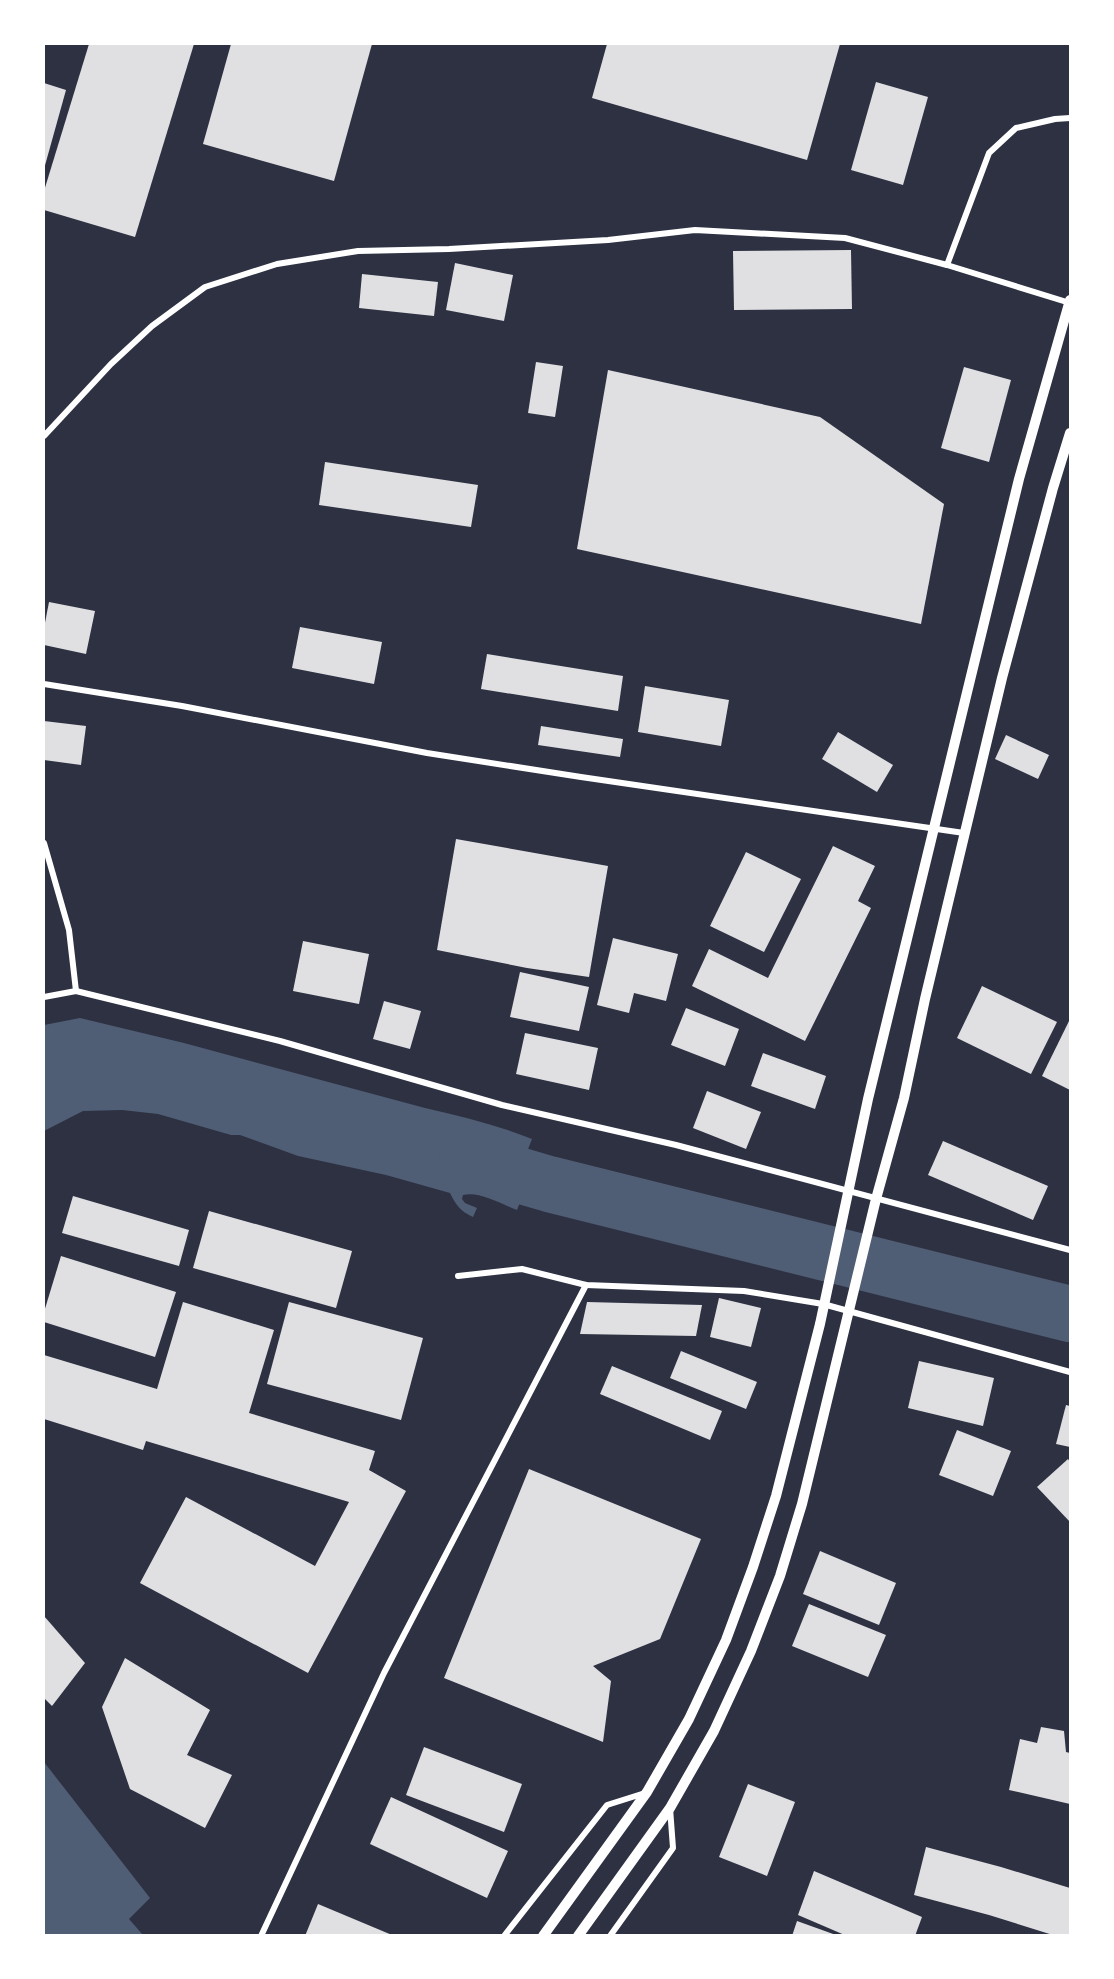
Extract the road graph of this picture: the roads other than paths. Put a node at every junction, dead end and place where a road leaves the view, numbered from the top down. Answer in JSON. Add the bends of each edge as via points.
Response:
{"nodes":[{"id":1,"x":1071,"y":118,"type":"edge"},
{"id":2,"x":947,"y":265,"type":"junction"},
{"id":3,"x":1070,"y":302,"type":"edge"},
{"id":4,"x":1071,"y":433,"type":"edge"},
{"id":5,"x":44,"y":436,"type":"edge"},
{"id":6,"x":44,"y":684,"type":"edge"},
{"id":7,"x":933,"y":830,"type":"junction"},
{"id":8,"x":964,"y":833,"type":"junction"},
{"id":9,"x":44,"y":843,"type":"edge"},
{"id":10,"x":76,"y":991,"type":"junction"},
{"id":11,"x":44,"y":997,"type":"edge"},
{"id":12,"x":849,"y":1192,"type":"junction"},
{"id":13,"x":876,"y":1199,"type":"junction"},
{"id":14,"x":1071,"y":1250,"type":"edge"},
{"id":15,"x":458,"y":1276,"type":"dead end"},
{"id":16,"x":586,"y":1285,"type":"junction"},
{"id":17,"x":824,"y":1305,"type":"junction"},
{"id":18,"x":849,"y":1312,"type":"junction"},
{"id":19,"x":1071,"y":1372,"type":"edge"},
{"id":20,"x":647,"y":1792,"type":"junction"},
{"id":21,"x":670,"y":1808,"type":"junction"},
{"id":22,"x":261,"y":1935,"type":"edge"},
{"id":23,"x":504,"y":1935,"type":"edge"},
{"id":24,"x":543,"y":1935,"type":"edge"},
{"id":25,"x":578,"y":1935,"type":"edge"},
{"id":26,"x":610,"y":1935,"type":"edge"}],
"edges":[{"from":1,"to":2,"type":"street","via":[[1016,128],[989,153]]},
{"from":2,"to":3,"type":"street"},
{"from":2,"to":5,"type":"street","via":[[845,238],[695,230],[585,241],[358,251],[277,264],[205,287],[178,306],[111,364]]},
{"from":3,"to":7,"type":"street","via":[[1019,479]]},
{"from":4,"to":8,"type":"street","via":[[1047,510]]},
{"from":6,"to":7,"type":"street","via":[[451,756]]},
{"from":7,"to":8,"type":"street"},
{"from":7,"to":12,"type":"street"},
{"from":8,"to":13,"type":"street","via":[[904,1098]]},
{"from":9,"to":10,"type":"street","via":[[69,930]]},
{"from":10,"to":11,"type":"street"},
{"from":10,"to":12,"type":"street","via":[[280,1041],[502,1105],[676,1145]]},
{"from":12,"to":13,"type":"street"},
{"from":12,"to":17,"type":"street"},
{"from":13,"to":14,"type":"street"},
{"from":13,"to":18,"type":"street"},
{"from":15,"to":16,"type":"street","via":[[522,1269]]},
{"from":16,"to":17,"type":"street","via":[[744,1291]]},
{"from":16,"to":22,"type":"street","via":[[384,1673]]},
{"from":17,"to":18,"type":"street"},
{"from":17,"to":20,"type":"street","via":[[776,1496],[753,1567],[726,1640],[689,1719]]},
{"from":18,"to":19,"type":"street"},
{"from":18,"to":21,"type":"street","via":[[802,1504],[780,1576],[714,1731]]},
{"from":20,"to":23,"type":"street","via":[[607,1805]]},
{"from":20,"to":24,"type":"street"},
{"from":21,"to":25,"type":"street"},
{"from":21,"to":26,"type":"street","via":[[673,1848]]}]}
